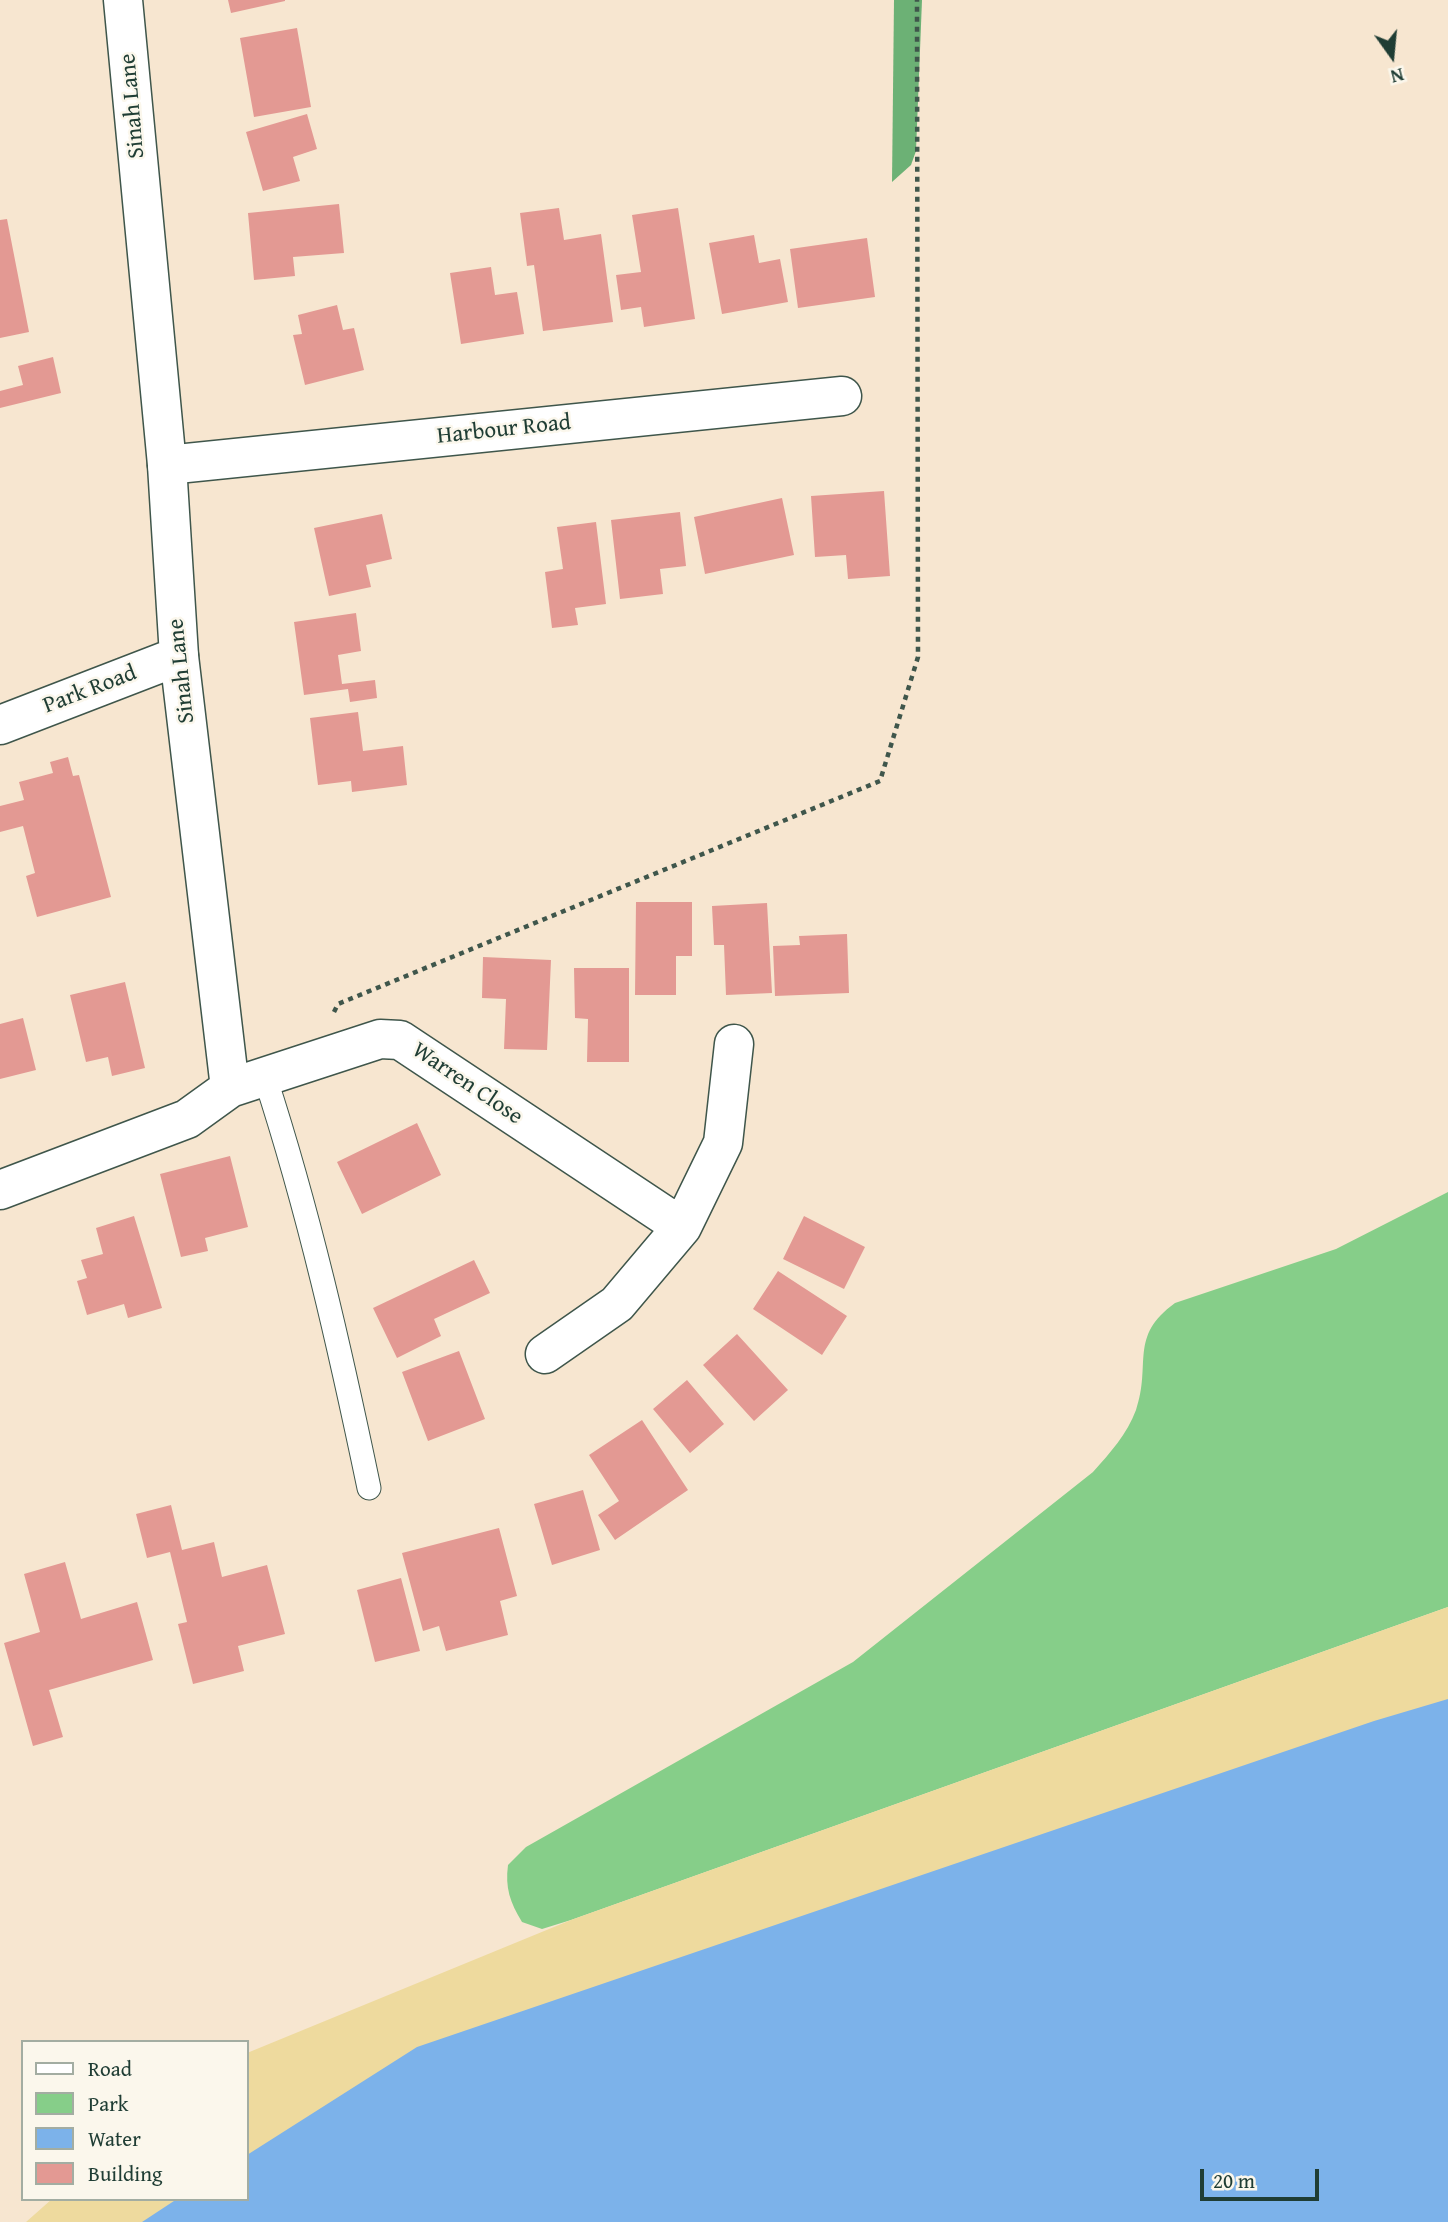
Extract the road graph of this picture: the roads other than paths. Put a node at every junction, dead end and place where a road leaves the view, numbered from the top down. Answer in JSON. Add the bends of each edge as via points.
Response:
{"nodes":[{"id":1,"x":123,"y":0,"type":"edge"},
{"id":2,"x":842,"y":396,"type":"dead end"},
{"id":3,"x":167,"y":465,"type":"junction"},
{"id":4,"x":179,"y":656,"type":"junction"},
{"id":5,"x":0,"y":725,"type":"edge"},
{"id":6,"x":734,"y":1044,"type":"dead end"},
{"id":7,"x":248,"y":1083,"type":"junction"},
{"id":8,"x":0,"y":1189,"type":"edge"},
{"id":9,"x":682,"y":1227,"type":"junction"},
{"id":10,"x":545,"y":1353,"type":"dead end"},
{"id":11,"x":369,"y":1488,"type":"dead end"}],
"edges":[{"from":1,"to":3,"type":"street","name":"Sinah Lane"},
{"from":2,"to":3,"type":"street","name":"Harbour Road"},
{"from":3,"to":4,"type":"street","name":"Sinah Lane"},
{"from":4,"to":5,"type":"street","name":"Park Road"},
{"from":4,"to":7,"type":"street","name":"Sinah Lane"},
{"from":6,"to":9,"type":"street","via":[[723,1143]]},
{"from":7,"to":8,"type":"street","via":[[187,1119]]},
{"from":7,"to":9,"type":"street","name":"Warren Close","via":[[380,1039],[401,1040]]},
{"from":7,"to":11,"type":"lane","via":[[307,1212]]},
{"from":9,"to":10,"type":"street","via":[[617,1304]]}]}
